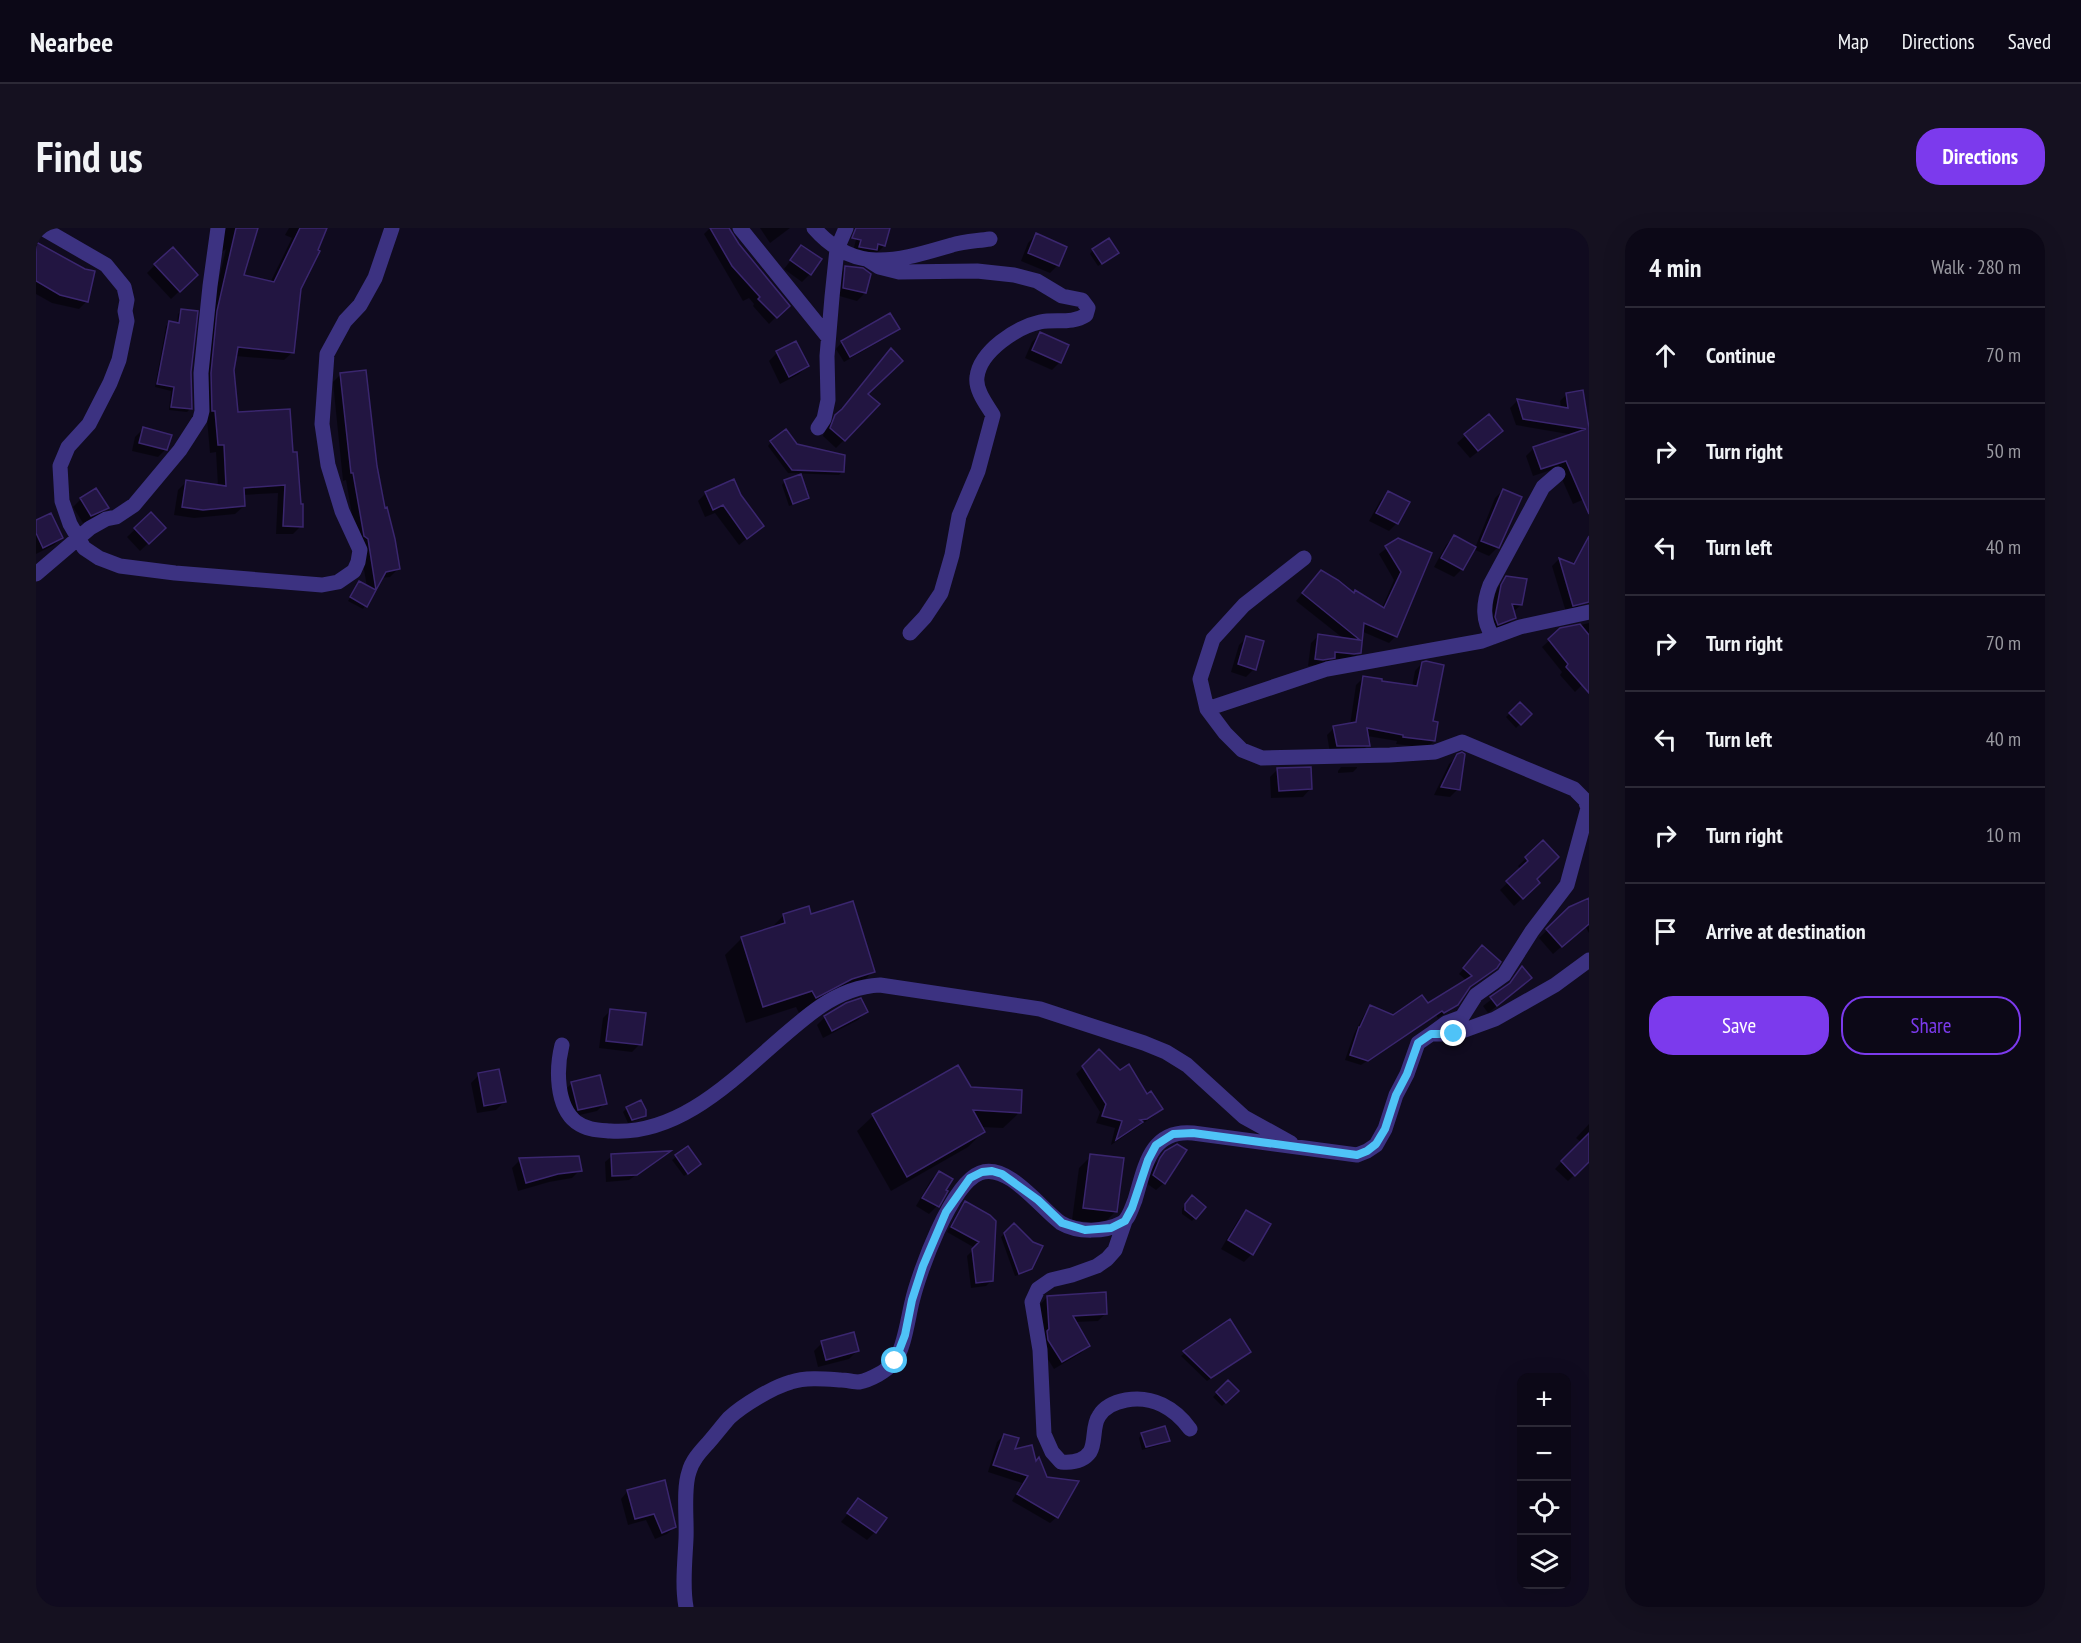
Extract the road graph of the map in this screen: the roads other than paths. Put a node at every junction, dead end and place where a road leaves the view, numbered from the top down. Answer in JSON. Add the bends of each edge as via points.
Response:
{"nodes":[{"id":1,"x":42,"y":228,"type":"edge"},
{"id":2,"x":219,"y":228,"type":"edge"},
{"id":3,"x":392,"y":228,"type":"edge"},
{"id":4,"x":740,"y":228,"type":"edge"},
{"id":5,"x":814,"y":228,"type":"edge"},
{"id":6,"x":846,"y":228,"type":"edge"},
{"id":7,"x":990,"y":239,"type":"dead end"},
{"id":8,"x":837,"y":249,"type":"junction"},
{"id":9,"x":868,"y":260,"type":"junction"},
{"id":10,"x":828,"y":337,"type":"junction"},
{"id":11,"x":818,"y":428,"type":"dead end"},
{"id":12,"x":1558,"y":474,"type":"dead end"},
{"id":13,"x":77,"y":539,"type":"junction"},
{"id":14,"x":1304,"y":558,"type":"dead end"},
{"id":15,"x":36,"y":574,"type":"edge"},
{"id":16,"x":1589,"y":612,"type":"edge"},
{"id":17,"x":910,"y":633,"type":"dead end"},
{"id":18,"x":1493,"y":637,"type":"junction"},
{"id":19,"x":1207,"y":710,"type":"junction"},
{"id":20,"x":1589,"y":960,"type":"edge"},
{"id":21,"x":1431,"y":1034,"type":"junction"},
{"id":22,"x":562,"y":1046,"type":"dead end"},
{"id":23,"x":1299,"y":1148,"type":"junction"},
{"id":24,"x":1125,"y":1221,"type":"junction"},
{"id":25,"x":1190,"y":1429,"type":"dead end"},
{"id":26,"x":686,"y":1607,"type":"edge"}],
"edges":[{"from":1,"to":13,"type":"street","via":[[106,265],[124,287],[127,300],[127,321],[113,375],[89,424],[68,447],[60,466],[62,501]]},
{"from":2,"to":13,"type":"street","via":[[201,373],[200,419],[135,505]]},
{"from":3,"to":13,"type":"street","via":[[375,278],[327,354],[322,424],[328,465],[342,511],[360,550],[354,571],[338,582],[322,585],[175,573],[120,566],[99,558]]},
{"from":4,"to":10,"type":"street"},
{"from":5,"to":8,"type":"street"},
{"from":6,"to":8,"type":"street"},
{"from":7,"to":9,"type":"street","via":[[900,259]]},
{"from":8,"to":9,"type":"street"},
{"from":8,"to":10,"type":"street"},
{"from":9,"to":17,"type":"street","via":[[899,272],[1014,275],[1037,281],[1062,296],[1082,300],[1088,308],[1086,315],[1078,319],[1042,322],[1018,330],[1004,338],[983,361],[977,378],[979,390],[993,415],[978,471],[959,516],[938,601]]},
{"from":10,"to":11,"type":"street","via":[[828,400]]},
{"from":12,"to":18,"type":"street","via":[[1544,487],[1490,585],[1485,598],[1485,621]]},
{"from":13,"to":15,"type":"street"},
{"from":14,"to":19,"type":"street","via":[[1244,606],[1213,639],[1200,679]]},
{"from":16,"to":18,"type":"street"},
{"from":18,"to":19,"type":"street","via":[[1326,669]]},
{"from":19,"to":21,"type":"street","via":[[1242,750],[1262,758],[1435,752],[1462,742],[1574,789],[1585,800],[1588,808],[1567,885],[1504,975],[1476,995],[1462,1017]]},
{"from":20,"to":21,"type":"street","via":[[1555,985],[1495,1019],[1454,1034]]},
{"from":21,"to":23,"type":"street","via":[[1418,1043],[1376,1144],[1357,1155]]},
{"from":22,"to":23,"type":"street","via":[[558,1060],[563,1105],[570,1117],[586,1129],[620,1132],[651,1128],[681,1116],[720,1090],[820,1007],[844,992],[879,985],[1040,1009],[1144,1043],[1187,1065],[1245,1117]]},
{"from":23,"to":24,"type":"street","via":[[1193,1133],[1173,1134],[1156,1145]]},
{"from":24,"to":25,"type":"street","via":[[1115,1250],[1107,1259],[1097,1266],[1051,1280],[1038,1289],[1032,1302],[1040,1350],[1044,1434],[1061,1462],[1072,1463],[1091,1450],[1097,1417],[1107,1407],[1147,1398],[1183,1419]]},
{"from":24,"to":26,"type":"street","via":[[1111,1228],[1078,1229],[1062,1223],[1002,1174],[982,1172],[970,1178],[946,1212],[923,1266],[895,1361],[859,1382],[825,1378],[792,1381],[731,1417],[695,1458],[686,1482]]}]}
